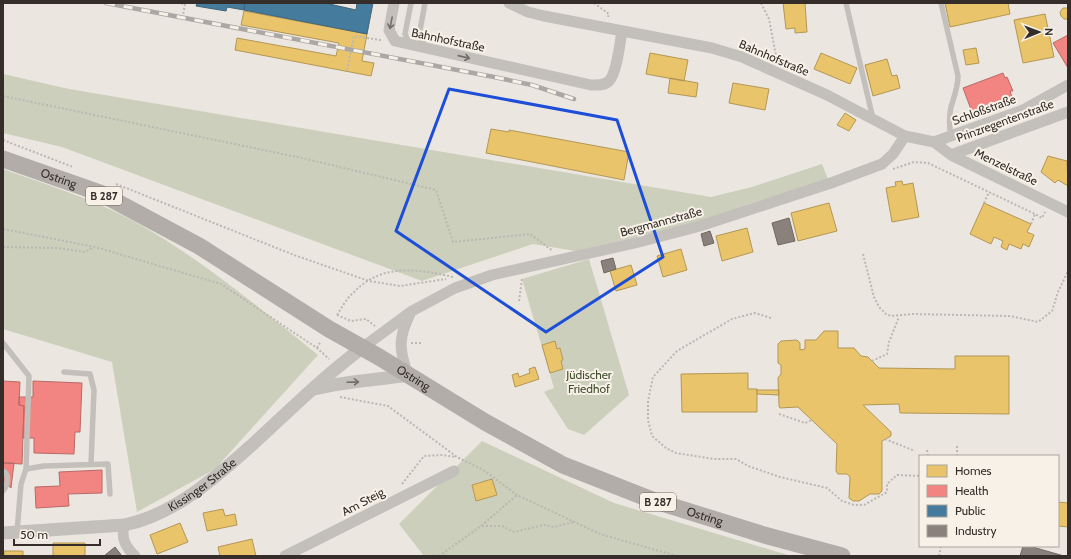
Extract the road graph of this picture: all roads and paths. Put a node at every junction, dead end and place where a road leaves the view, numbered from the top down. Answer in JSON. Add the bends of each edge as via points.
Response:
{"nodes":[{"id":1,"x":177,"y":3,"type":"edge"},
{"id":2,"x":394,"y":3,"type":"edge"},
{"id":3,"x":411,"y":3,"type":"edge"},
{"id":4,"x":425,"y":3,"type":"edge"},
{"id":5,"x":509,"y":3,"type":"edge"},
{"id":6,"x":594,"y":3,"type":"edge"},
{"id":7,"x":761,"y":3,"type":"edge"},
{"id":8,"x":846,"y":3,"type":"edge"},
{"id":9,"x":941,"y":3,"type":"edge"},
{"id":10,"x":183,"y":15,"type":"dead end"},
{"id":11,"x":606,"y":28,"type":"junction"},
{"id":12,"x":623,"y":29,"type":"junction"},
{"id":13,"x":366,"y":38,"type":"dead end"},
{"id":14,"x":411,"y":45,"type":"junction"},
{"id":15,"x":426,"y":48,"type":"junction"},
{"id":16,"x":347,"y":70,"type":"dead end"},
{"id":17,"x":778,"y":72,"type":"junction"},
{"id":18,"x":1068,"y":85,"type":"edge"},
{"id":19,"x":3,"y":96,"type":"edge"},
{"id":20,"x":1068,"y":112,"type":"edge"},
{"id":21,"x":873,"y":120,"type":"junction"},
{"id":22,"x":905,"y":136,"type":"junction"},
{"id":23,"x":950,"y":136,"type":"junction"},
{"id":24,"x":3,"y":140,"type":"edge"},
{"id":25,"x":934,"y":142,"type":"junction"},
{"id":26,"x":951,"y":155,"type":"junction"},
{"id":27,"x":3,"y":159,"type":"edge"},
{"id":28,"x":76,"y":168,"type":"dead end"},
{"id":29,"x":890,"y":170,"type":"dead end"},
{"id":30,"x":112,"y":183,"type":"dead end"},
{"id":31,"x":989,"y":192,"type":"junction"},
{"id":32,"x":984,"y":203,"type":"dead end"},
{"id":33,"x":1068,"y":212,"type":"edge"},
{"id":34,"x":1031,"y":224,"type":"dead end"},
{"id":35,"x":3,"y":229,"type":"edge"},
{"id":36,"x":3,"y":247,"type":"edge"},
{"id":37,"x":95,"y":247,"type":"junction"},
{"id":38,"x":863,"y":254,"type":"dead end"},
{"id":39,"x":563,"y":258,"type":"junction"},
{"id":40,"x":1068,"y":271,"type":"edge"},
{"id":41,"x":369,"y":281,"type":"junction"},
{"id":42,"x":522,"y":282,"type":"dead end"},
{"id":43,"x":455,"y":283,"type":"junction"},
{"id":44,"x":519,"y":301,"type":"dead end"},
{"id":45,"x":412,"y":311,"type":"junction"},
{"id":46,"x":337,"y":315,"type":"dead end"},
{"id":47,"x":899,"y":317,"type":"junction"},
{"id":48,"x":771,"y":318,"type":"dead end"},
{"id":49,"x":3,"y":343,"type":"edge"},
{"id":50,"x":422,"y":343,"type":"dead end"},
{"id":51,"x":406,"y":344,"type":"dead end"},
{"id":52,"x":362,"y":348,"type":"junction"},
{"id":53,"x":872,"y":361,"type":"dead end"},
{"id":54,"x":338,"y":366,"type":"junction"},
{"id":55,"x":64,"y":372,"type":"dead end"},
{"id":56,"x":408,"y":375,"type":"junction"},
{"id":57,"x":358,"y":382,"type":"junction"},
{"id":58,"x":314,"y":389,"type":"junction"},
{"id":59,"x":339,"y":395,"type":"dead end"},
{"id":60,"x":333,"y":396,"type":"dead end"},
{"id":61,"x":779,"y":414,"type":"dead end"},
{"id":62,"x":812,"y":420,"type":"dead end"},
{"id":63,"x":885,"y":439,"type":"dead end"},
{"id":64,"x":957,"y":446,"type":"dead end"},
{"id":65,"x":927,"y":450,"type":"dead end"},
{"id":66,"x":915,"y":451,"type":"dead end"},
{"id":67,"x":928,"y":455,"type":"edge"},
{"id":68,"x":957,"y":455,"type":"edge"},
{"id":69,"x":457,"y":457,"type":"junction"},
{"id":70,"x":91,"y":464,"type":"junction"},
{"id":71,"x":26,"y":469,"type":"junction"},
{"id":72,"x":3,"y":471,"type":"edge"},
{"id":73,"x":454,"y":471,"type":"dead end"},
{"id":74,"x":919,"y":476,"type":"edge"},
{"id":75,"x":398,"y":488,"type":"dead end"},
{"id":76,"x":3,"y":491,"type":"edge"},
{"id":77,"x":110,"y":494,"type":"dead end"},
{"id":78,"x":517,"y":495,"type":"junction"},
{"id":79,"x":574,"y":522,"type":"junction"},
{"id":80,"x":124,"y":525,"type":"junction"},
{"id":81,"x":481,"y":526,"type":"junction"},
{"id":82,"x":17,"y":533,"type":"junction"},
{"id":83,"x":3,"y":534,"type":"edge"},
{"id":84,"x":134,"y":556,"type":"edge"},
{"id":85,"x":285,"y":556,"type":"edge"},
{"id":86,"x":439,"y":556,"type":"edge"},
{"id":87,"x":677,"y":556,"type":"edge"},
{"id":88,"x":842,"y":556,"type":"edge"}],
"edges":[{"from":1,"to":10,"type":"path","via":[[185,4]]},
{"from":2,"to":14,"type":"street","name":"Bahnhofstraße","one_way":true,"via":[[390,30],[395,41]]},
{"from":3,"to":14,"type":"lane","via":[[405,34]]},
{"from":4,"to":15,"type":"lane","via":[[419,36]]},
{"from":5,"to":11,"type":"street","name":"Bahnhofstraße","via":[[543,19]]},
{"from":6,"to":11,"type":"path","via":[[609,14]]},
{"from":7,"to":17,"type":"path","via":[[769,19]]},
{"from":8,"to":21,"type":"lane"},
{"from":9,"to":23,"type":"lane","via":[[958,76],[951,109]]},
{"from":11,"to":12,"type":"street","name":"Bahnhofstraße"},
{"from":15,"to":12,"type":"street","name":"Bahnhofstraße","one_way":true,"via":[[591,85],[602,85],[610,80],[614,72]]},
{"from":12,"to":17,"type":"street","name":"Bahnhofstraße","via":[[727,52]]},
{"from":13,"to":16,"type":"path","via":[[354,36]]},
{"from":14,"to":15,"type":"street","name":"Bahnhofstraße"},
{"from":17,"to":21,"type":"street","name":"Bahnhofstraße"},
{"from":18,"to":23,"type":"street","name":"Schloßstraße","via":[[1023,110]]},
{"from":19,"to":39,"type":"path","via":[[302,158],[436,190],[453,242],[530,234]]},
{"from":20,"to":26,"type":"street","name":"Prinzregentenstraße"},
{"from":21,"to":22,"type":"street","name":"Bahnhofstraße"},
{"from":22,"to":25,"type":"street"},
{"from":22,"to":39,"type":"street","name":"Bergmannstraße","via":[[893,154],[882,164],[831,183],[700,226]]},
{"from":23,"to":25,"type":"street","name":"Schloßstraße"},
{"from":24,"to":28,"type":"path"},
{"from":25,"to":26,"type":"street","name":"Menzelstraße"},
{"from":26,"to":33,"type":"street","name":"Menzelstraße"},
{"from":27,"to":52,"type":"main road","name":"Ostring","number":"B 287","via":[[100,193],[200,246]]},
{"from":29,"to":31,"type":"path","via":[[914,162],[928,162]]},
{"from":30,"to":41,"type":"path","via":[[294,255]]},
{"from":31,"to":32,"type":"path"},
{"from":31,"to":34,"type":"path","via":[[1034,214]]},
{"from":35,"to":37,"type":"path"},
{"from":36,"to":37,"type":"path","via":[[58,248],[85,252]]},
{"from":37,"to":54,"type":"path","via":[[222,284],[317,348]]},
{"from":38,"to":47,"type":"path","via":[[878,307],[886,314]]},
{"from":39,"to":43,"type":"street","name":"Bergmannstraße"},
{"from":40,"to":47,"type":"path","via":[[1052,311],[1038,322],[1010,316],[913,314]]},
{"from":41,"to":43,"type":"path","via":[[400,286],[449,279]]},
{"from":41,"to":43,"type":"path","via":[[384,272],[422,270]]},
{"from":41,"to":46,"type":"path","via":[[354,292]]},
{"from":42,"to":44,"type":"path"},
{"from":43,"to":45,"type":"street","name":"Bergmannstraße"},
{"from":45,"to":52,"type":"street","name":"Bergmannstraße"},
{"from":45,"to":56,"type":"street","via":[[403,328],[400,344]]},
{"from":47,"to":53,"type":"path","via":[[887,354]]},
{"from":48,"to":74,"type":"path","via":[[755,313],[732,319],[678,351],[653,376],[648,401],[648,420],[652,436],[676,453],[714,459],[736,459],[780,477],[827,488],[842,501],[854,505],[864,505],[880,497],[887,492],[887,484],[897,475]]},
{"from":49,"to":71,"type":"lane","via":[[29,376]]},
{"from":50,"to":51,"type":"path"},
{"from":52,"to":54,"type":"street","name":"Kissinger Straße"},
{"from":52,"to":56,"type":"main road","name":"Ostring","number":"B 287"},
{"from":54,"to":58,"type":"street","name":"Kissinger Straße"},
{"from":55,"to":70,"type":"lane","via":[[90,374],[94,390]]},
{"from":56,"to":57,"type":"street"},
{"from":56,"to":88,"type":"main road","name":"Ostring","number":"B 287","via":[[563,465],[652,500]]},
{"from":58,"to":57,"type":"street","one_way":true},
{"from":57,"to":59,"type":"path","via":[[358,389]]},
{"from":58,"to":80,"type":"street","name":"Kissinger Straße","via":[[220,473],[190,496],[144,519]]},
{"from":60,"to":69,"type":"path","via":[[388,406]]},
{"from":61,"to":62,"type":"path","via":[[805,423]]},
{"from":63,"to":66,"type":"path"},
{"from":64,"to":68,"type":"path"},
{"from":65,"to":67,"type":"path"},
{"from":69,"to":75,"type":"path","via":[[424,456]]},
{"from":69,"to":78,"type":"path","via":[[485,471]]},
{"from":70,"to":71,"type":"lane"},
{"from":70,"to":77,"type":"lane","via":[[108,464]]},
{"from":71,"to":82,"type":"lane","via":[[21,484]]},
{"from":72,"to":76,"type":"lane","via":[[8,478]]},
{"from":73,"to":85,"type":"street","name":"Am Steig"},
{"from":78,"to":79,"type":"path"},
{"from":78,"to":81,"type":"path"},
{"from":79,"to":81,"type":"path","via":[[514,532],[502,526]]},
{"from":79,"to":87,"type":"path","via":[[600,534]]},
{"from":80,"to":82,"type":"street","name":"Kissinger Straße"},
{"from":80,"to":84,"type":"street","via":[[122,532],[126,548]]},
{"from":81,"to":86,"type":"path"},
{"from":82,"to":83,"type":"street","name":"Kissinger Straße"}]}
